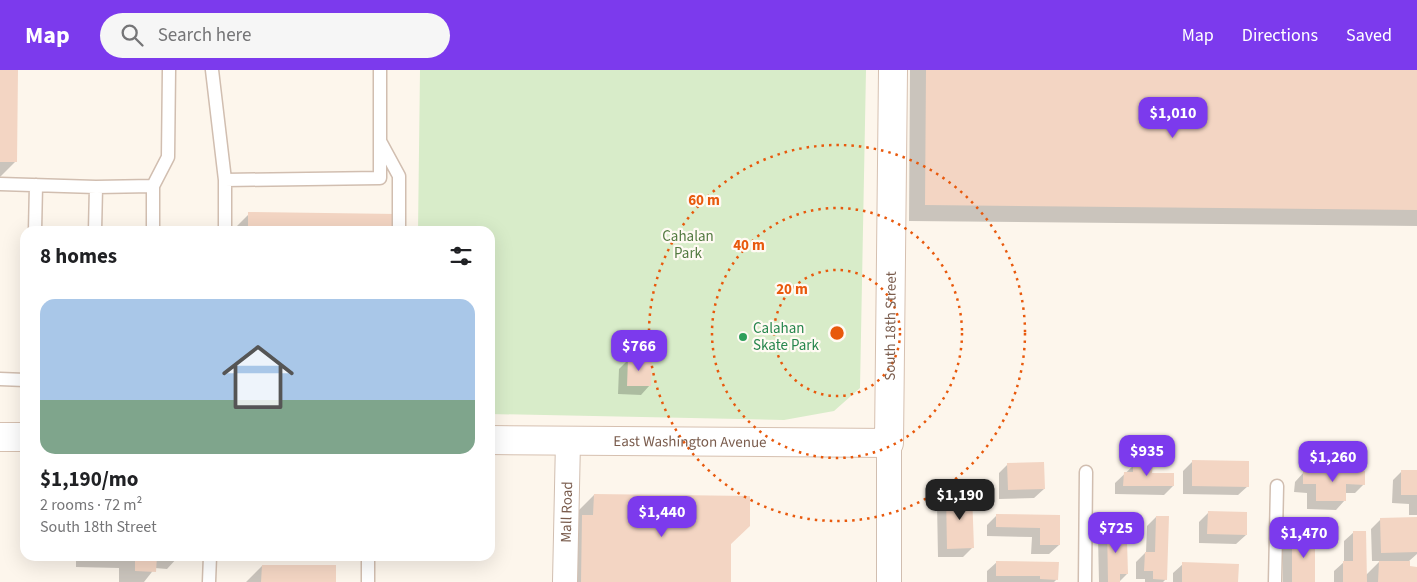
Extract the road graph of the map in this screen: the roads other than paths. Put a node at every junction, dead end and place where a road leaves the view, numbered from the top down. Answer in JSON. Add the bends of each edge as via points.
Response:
{"nodes":[{"id":1,"x":169,"y":70,"type":"edge"},
{"id":2,"x":212,"y":70,"type":"edge"},
{"id":3,"x":380,"y":70,"type":"edge"},
{"id":4,"x":893,"y":70,"type":"edge"},
{"id":5,"x":380,"y":140,"type":"junction"},
{"id":6,"x":226,"y":180,"type":"junction"},
{"id":7,"x":0,"y":184,"type":"edge"},
{"id":8,"x":36,"y":185,"type":"junction"},
{"id":9,"x":96,"y":186,"type":"junction"},
{"id":10,"x":153,"y":186,"type":"junction"},
{"id":11,"x":35,"y":226,"type":"edge"},
{"id":12,"x":94,"y":226,"type":"edge"},
{"id":13,"x":153,"y":226,"type":"edge"},
{"id":14,"x":225,"y":226,"type":"edge"},
{"id":15,"x":399,"y":226,"type":"edge"},
{"id":16,"x":0,"y":379,"type":"edge"},
{"id":17,"x":20,"y":380,"type":"edge"},
{"id":18,"x":0,"y":437,"type":"edge"},
{"id":19,"x":20,"y":437,"type":"edge"},
{"id":20,"x":495,"y":440,"type":"edge"},
{"id":21,"x":568,"y":441,"type":"junction"},
{"id":22,"x":889,"y":443,"type":"junction"},
{"id":23,"x":1086,"y":472,"type":"dead end"},
{"id":24,"x":1277,"y":486,"type":"dead end"},
{"id":25,"x":210,"y":561,"type":"edge"},
{"id":26,"x":368,"y":561,"type":"edge"},
{"id":27,"x":209,"y":582,"type":"edge"},
{"id":28,"x":368,"y":582,"type":"edge"},
{"id":29,"x":565,"y":582,"type":"edge"},
{"id":30,"x":889,"y":582,"type":"edge"},
{"id":31,"x":1084,"y":582,"type":"edge"},
{"id":32,"x":1275,"y":582,"type":"edge"}],
"edges":[{"from":1,"to":10,"type":"lane","via":[[168,157]]},
{"from":2,"to":6,"type":"lane"},
{"from":3,"to":5,"type":"lane"},
{"from":4,"to":22,"type":"street","name":"South 18th Street"},
{"from":5,"to":6,"type":"lane","via":[[380,178]]},
{"from":5,"to":15,"type":"lane","via":[[399,176]]},
{"from":6,"to":14,"type":"lane"},
{"from":7,"to":8,"type":"lane"},
{"from":8,"to":9,"type":"lane"},
{"from":8,"to":11,"type":"lane"},
{"from":9,"to":10,"type":"lane"},
{"from":9,"to":12,"type":"lane"},
{"from":10,"to":13,"type":"lane"},
{"from":16,"to":17,"type":"lane"},
{"from":18,"to":19,"type":"street"},
{"from":20,"to":21,"type":"street","name":"East Washington Avenue"},
{"from":21,"to":22,"type":"street","name":"East Washington Avenue"},
{"from":21,"to":29,"type":"street","name":"Mall Road"},
{"from":22,"to":30,"type":"street","name":"South 18th Street"},
{"from":23,"to":31,"type":"lane"},
{"from":24,"to":32,"type":"lane"},
{"from":25,"to":27,"type":"lane"},
{"from":26,"to":28,"type":"lane"}]}
